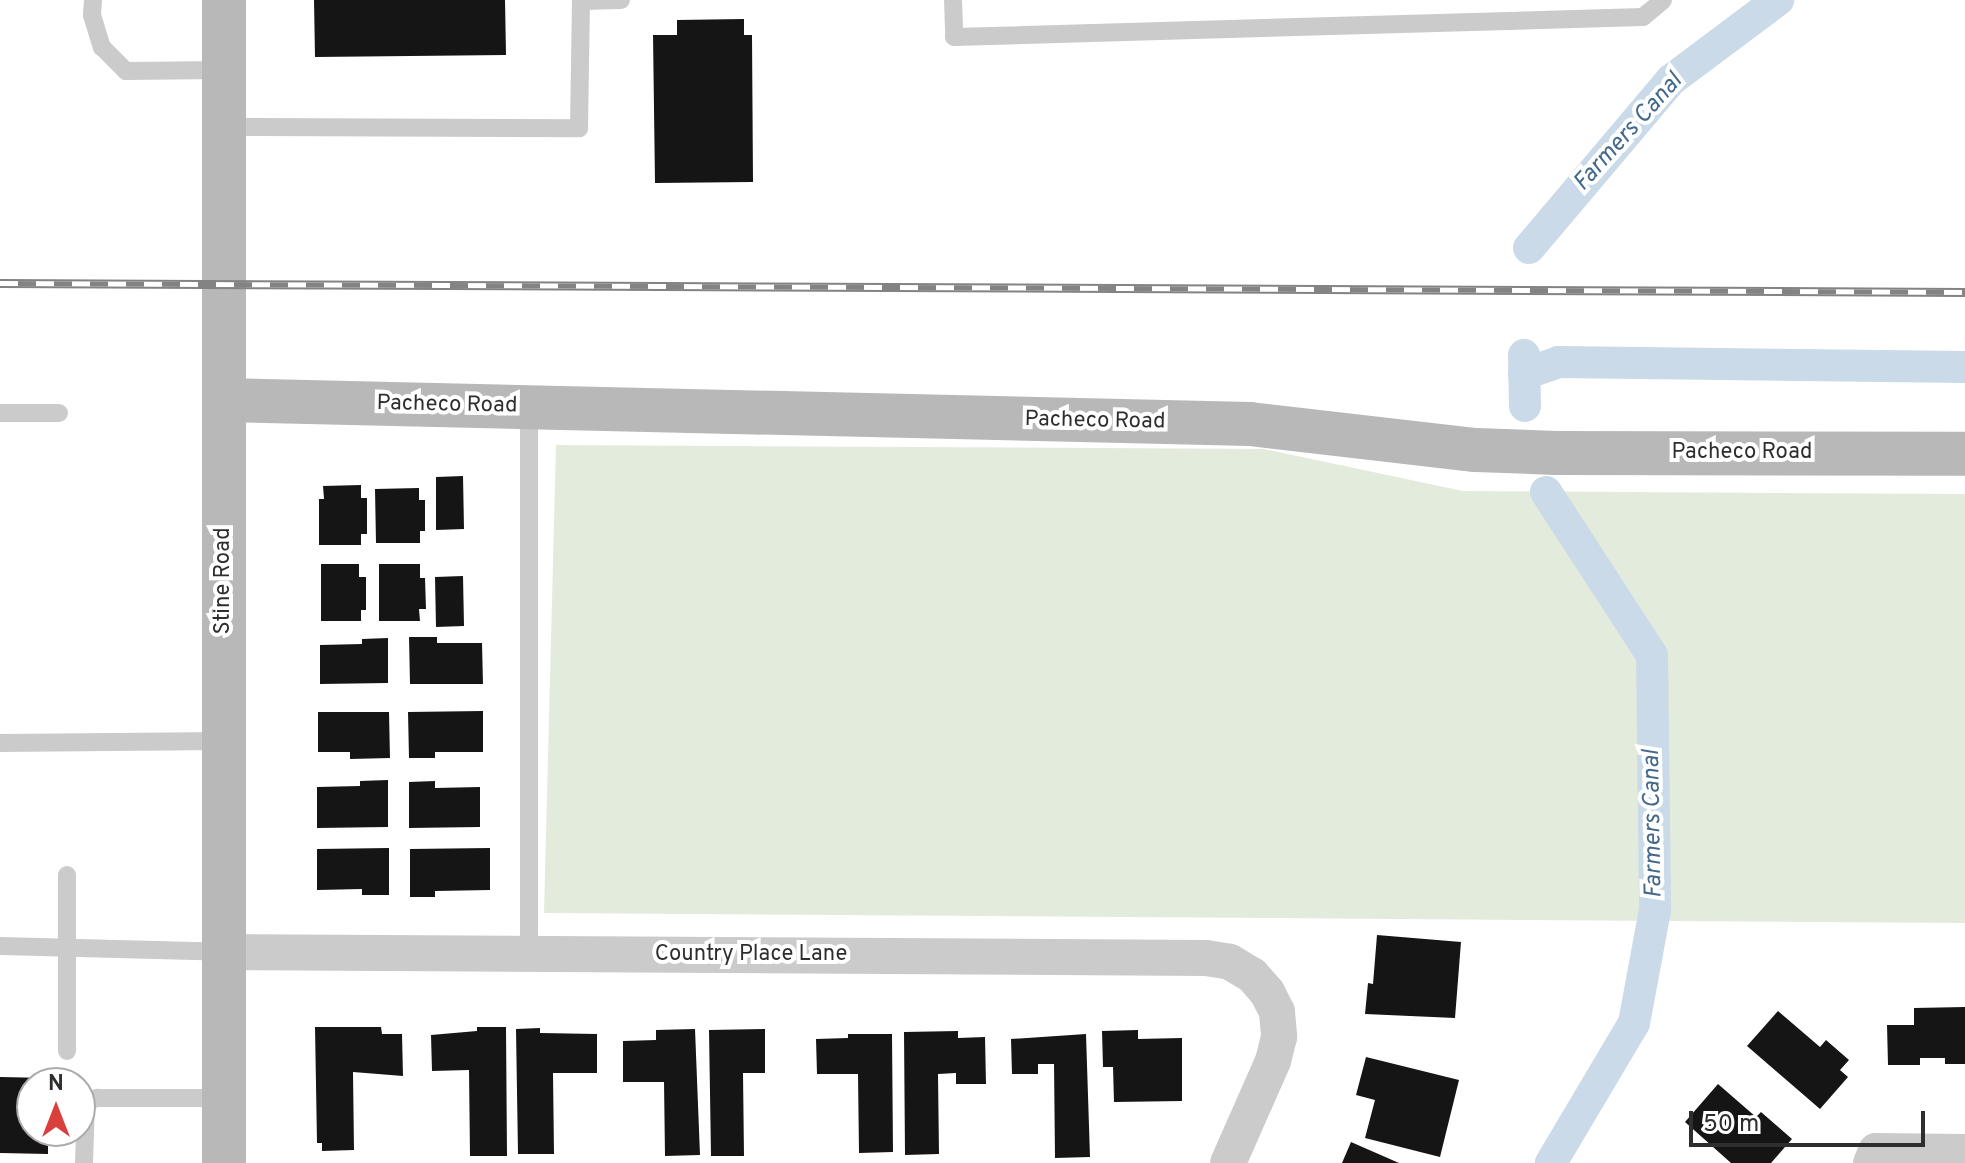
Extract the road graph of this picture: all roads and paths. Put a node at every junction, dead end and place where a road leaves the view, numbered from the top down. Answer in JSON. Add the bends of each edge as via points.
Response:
{"nodes":[{"id":1,"x":93,"y":0,"type":"edge"},
{"id":2,"x":224,"y":0,"type":"edge"},
{"id":3,"x":621,"y":0,"type":"edge"},
{"id":4,"x":953,"y":0,"type":"edge"},
{"id":5,"x":1663,"y":0,"type":"edge"},
{"id":6,"x":224,"y":70,"type":"junction"},
{"id":7,"x":224,"y":127,"type":"junction"},
{"id":8,"x":224,"y":400,"type":"junction"},
{"id":9,"x":529,"y":407,"type":"junction"},
{"id":10,"x":0,"y":413,"type":"edge"},
{"id":11,"x":59,"y":413,"type":"dead end"},
{"id":12,"x":1965,"y":454,"type":"edge"},
{"id":13,"x":224,"y":741,"type":"junction"},
{"id":14,"x":0,"y":743,"type":"edge"},
{"id":15,"x":67,"y":875,"type":"dead end"},
{"id":16,"x":0,"y":946,"type":"edge"},
{"id":17,"x":67,"y":948,"type":"junction"},
{"id":18,"x":224,"y":952,"type":"junction"},
{"id":19,"x":529,"y":954,"type":"junction"},
{"id":20,"x":67,"y":1051,"type":"dead end"},
{"id":21,"x":224,"y":1098,"type":"junction"},
{"id":22,"x":1965,"y":1152,"type":"edge"},
{"id":23,"x":1874,"y":1157,"type":"edge"},
{"id":24,"x":84,"y":1163,"type":"edge"},
{"id":25,"x":224,"y":1163,"type":"edge"},
{"id":26,"x":1228,"y":1163,"type":"edge"}],
"edges":[{"from":1,"to":6,"type":"lane","via":[[102,47],[126,71]]},
{"from":2,"to":6,"type":"street","name":"Stine Road"},
{"from":3,"to":7,"type":"lane","via":[[581,1],[579,128]]},
{"from":4,"to":5,"type":"lane","via":[[954,37],[1643,17]]},
{"from":6,"to":7,"type":"street","name":"Stine Road"},
{"from":7,"to":8,"type":"street","name":"Stine Road"},
{"from":8,"to":9,"type":"street","name":"Pacheco Road"},
{"from":8,"to":13,"type":"street","name":"Stine Road"},
{"from":9,"to":12,"type":"street","name":"Pacheco Road","via":[[1250,424],[1476,450]]},
{"from":9,"to":19,"type":"lane"},
{"from":10,"to":11,"type":"lane"},
{"from":13,"to":14,"type":"lane"},
{"from":13,"to":18,"type":"street","name":"Stine Road"},
{"from":15,"to":17,"type":"lane"},
{"from":16,"to":17,"type":"lane"},
{"from":17,"to":18,"type":"lane"},
{"from":17,"to":20,"type":"lane"},
{"from":18,"to":19,"type":"street","name":"Country Place Lane"},
{"from":18,"to":21,"type":"street","name":"Stine Road"},
{"from":19,"to":26,"type":"street","name":"Country Place Lane","via":[[1230,962],[1267,992],[1277,1012],[1279,1037]]},
{"from":21,"to":24,"type":"lane","via":[[86,1102]]},
{"from":21,"to":25,"type":"street","name":"Stine Road"},
{"from":22,"to":23,"type":"street"}]}
